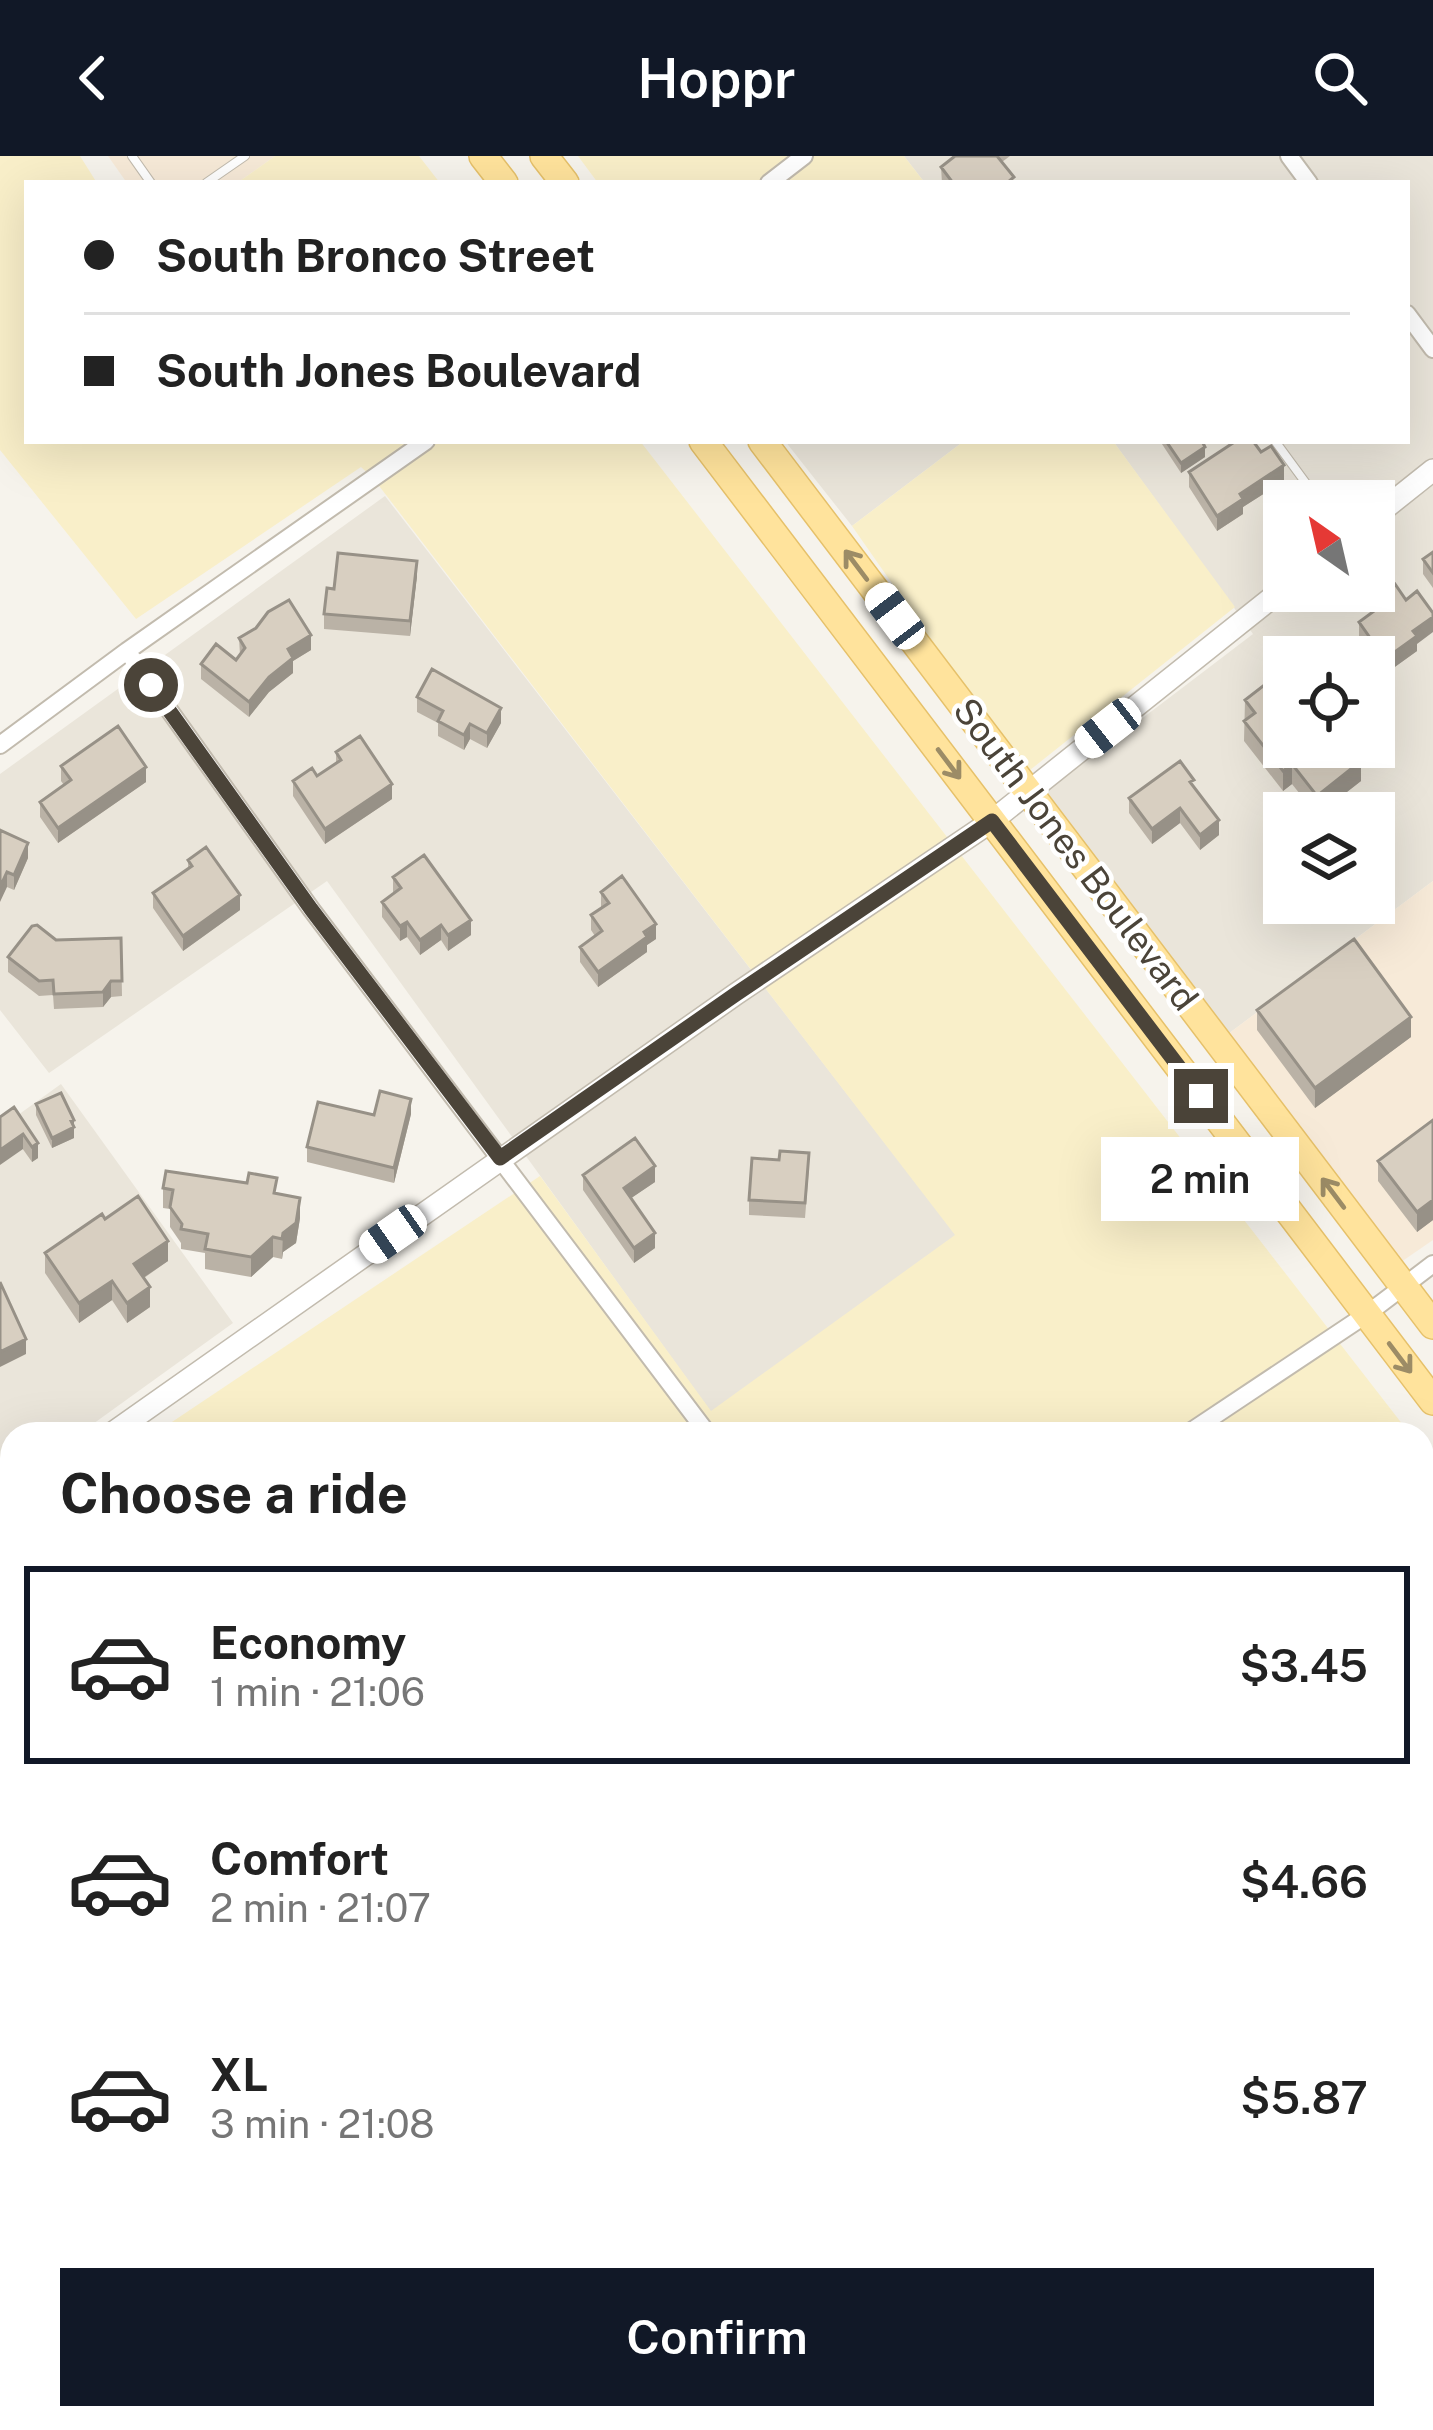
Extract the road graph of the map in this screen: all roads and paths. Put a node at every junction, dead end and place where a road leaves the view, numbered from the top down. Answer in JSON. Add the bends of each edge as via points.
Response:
{"nodes":[{"id":1,"x":245,"y":156,"type":"edge"},
{"id":2,"x":483,"y":156,"type":"edge"},
{"id":3,"x":544,"y":156,"type":"edge"},
{"id":4,"x":804,"y":156,"type":"edge"},
{"id":5,"x":210,"y":180,"type":"edge"},
{"id":6,"x":502,"y":180,"type":"edge"},
{"id":7,"x":563,"y":180,"type":"edge"},
{"id":8,"x":773,"y":180,"type":"edge"},
{"id":9,"x":1410,"y":318,"type":"edge"},
{"id":10,"x":1433,"y":349,"type":"edge"},
{"id":11,"x":422,"y":444,"type":"edge"},
{"id":12,"x":705,"y":444,"type":"edge"},
{"id":13,"x":764,"y":444,"type":"edge"},
{"id":14,"x":1277,"y":444,"type":"edge"},
{"id":15,"x":1433,"y":470,"type":"edge"},
{"id":16,"x":1304,"y":480,"type":"edge"},
{"id":17,"x":1395,"y":500,"type":"edge"},
{"id":18,"x":1263,"y":605,"type":"edge"},
{"id":19,"x":127,"y":651,"type":"junction"},
{"id":20,"x":0,"y":745,"type":"edge"},
{"id":21,"x":1028,"y":792,"type":"junction"},
{"id":22,"x":992,"y":821,"type":"junction"},
{"id":23,"x":500,"y":1158,"type":"junction"},
{"id":24,"x":1433,"y":1264,"type":"edge"},
{"id":25,"x":1404,"y":1286,"type":"junction"},
{"id":26,"x":1367,"y":1314,"type":"junction"},
{"id":27,"x":1433,"y":1325,"type":"edge"},
{"id":28,"x":1433,"y":1401,"type":"edge"},
{"id":29,"x":128,"y":1422,"type":"edge"},
{"id":30,"x":699,"y":1422,"type":"edge"},
{"id":31,"x":1205,"y":1422,"type":"edge"}],
"edges":[{"from":1,"to":5,"type":"lane"},
{"from":2,"to":6,"type":"main road"},
{"from":3,"to":7,"type":"main road"},
{"from":4,"to":8,"type":"street"},
{"from":9,"to":10,"type":"street"},
{"from":11,"to":19,"type":"street"},
{"from":12,"to":22,"type":"main road","name":"South Jones Boulevard","one_way":true},
{"from":21,"to":13,"type":"main road","name":"South Jones Boulevard","one_way":true},
{"from":14,"to":16,"type":"lane"},
{"from":15,"to":17,"type":"street"},
{"from":18,"to":21,"type":"street"},
{"from":19,"to":20,"type":"street"},
{"from":19,"to":23,"type":"street"},
{"from":21,"to":22,"type":"street"},
{"from":25,"to":21,"type":"main road","name":"South Jones Boulevard","one_way":true},
{"from":22,"to":23,"type":"street"},
{"from":22,"to":26,"type":"main road","name":"South Jones Boulevard"},
{"from":23,"to":29,"type":"street"},
{"from":23,"to":30,"type":"street"},
{"from":24,"to":25,"type":"street"},
{"from":25,"to":26,"type":"street"},
{"from":25,"to":27,"type":"main road","name":"South Jones Boulevard"},
{"from":26,"to":28,"type":"main road","name":"South Jones Boulevard","one_way":true},
{"from":26,"to":31,"type":"street"}]}
